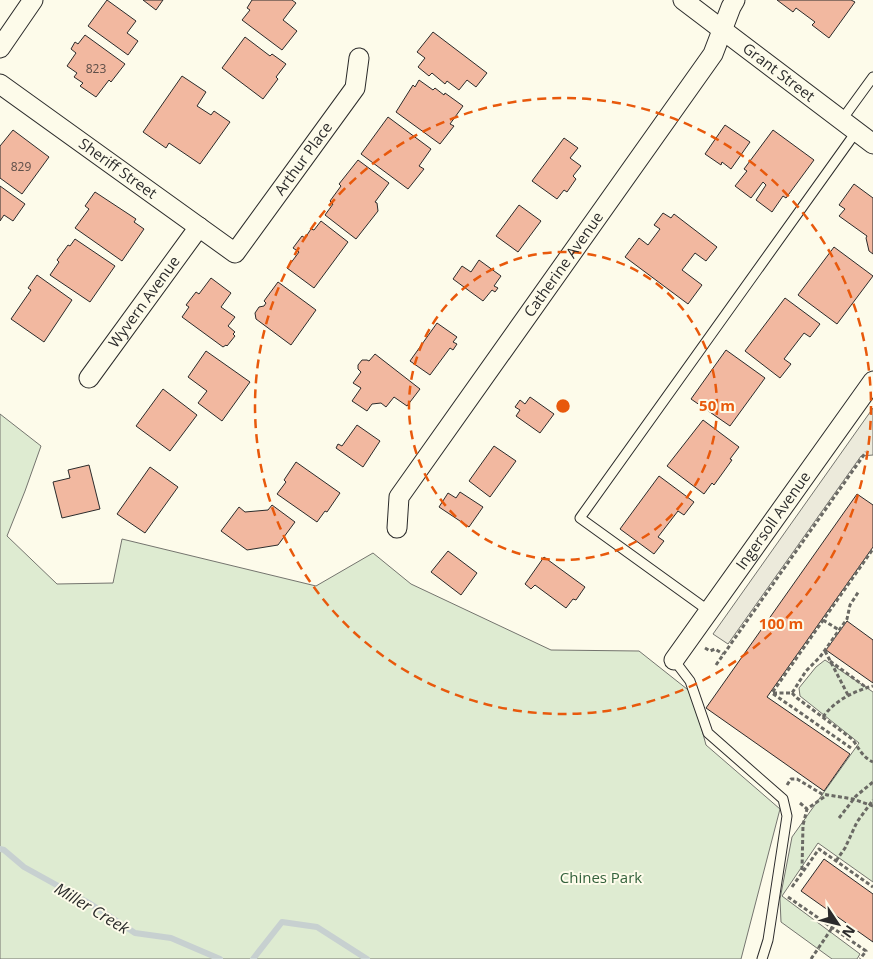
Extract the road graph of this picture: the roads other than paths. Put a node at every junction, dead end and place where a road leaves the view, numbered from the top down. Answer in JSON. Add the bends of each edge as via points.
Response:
{"nodes":[{"id":1,"x":33,"y":0,"type":"edge"},
{"id":2,"x":683,"y":0,"type":"edge"},
{"id":3,"x":735,"y":0,"type":"edge"},
{"id":4,"x":722,"y":30,"type":"junction"},
{"id":5,"x":0,"y":48,"type":"edge"},
{"id":6,"x":359,"y":58,"type":"dead end"},
{"id":7,"x":873,"y":78,"type":"edge"},
{"id":8,"x":0,"y":84,"type":"edge"},
{"id":9,"x":849,"y":126,"type":"junction"},
{"id":10,"x":873,"y":144,"type":"edge"},
{"id":11,"x":199,"y":227,"type":"junction"},
{"id":12,"x":235,"y":253,"type":"joint"},
{"id":13,"x":89,"y":378,"type":"dead end"},
{"id":14,"x":873,"y":382,"type":"edge"},
{"id":15,"x":397,"y":528,"type":"dead end"},
{"id":16,"x":709,"y":611,"type":"junction"},
{"id":17,"x":674,"y":660,"type":"joint"},
{"id":18,"x":762,"y":959,"type":"edge"}],
"edges":[{"from":1,"to":5,"type":"street"},
{"from":2,"to":4,"type":"street","name":"Grant Street"},
{"from":3,"to":4,"type":"street","name":"Catherine Avenue"},
{"from":4,"to":9,"type":"street","name":"Grant Street"},
{"from":4,"to":15,"type":"street","name":"Catherine Avenue","via":[[713,54],[399,497]]},
{"from":6,"to":12,"type":"street","name":"Arthur Place","via":[[355,88]]},
{"from":7,"to":9,"type":"lane"},
{"from":8,"to":11,"type":"street","name":"Sheriff Street"},
{"from":9,"to":10,"type":"street","name":"Grant Street"},
{"from":9,"to":16,"type":"lane","via":[[580,518]]},
{"from":11,"to":12,"type":"street","name":"Sheriff Street"},
{"from":11,"to":13,"type":"street","name":"Wyvern Avenue"},
{"from":14,"to":16,"type":"street","name":"Ingersoll Avenue"},
{"from":16,"to":17,"type":"street","name":"Ingersoll Avenue"},
{"from":17,"to":18,"type":"lane","via":[[690,681],[708,733],[783,799],[787,816],[768,940]]}]}
